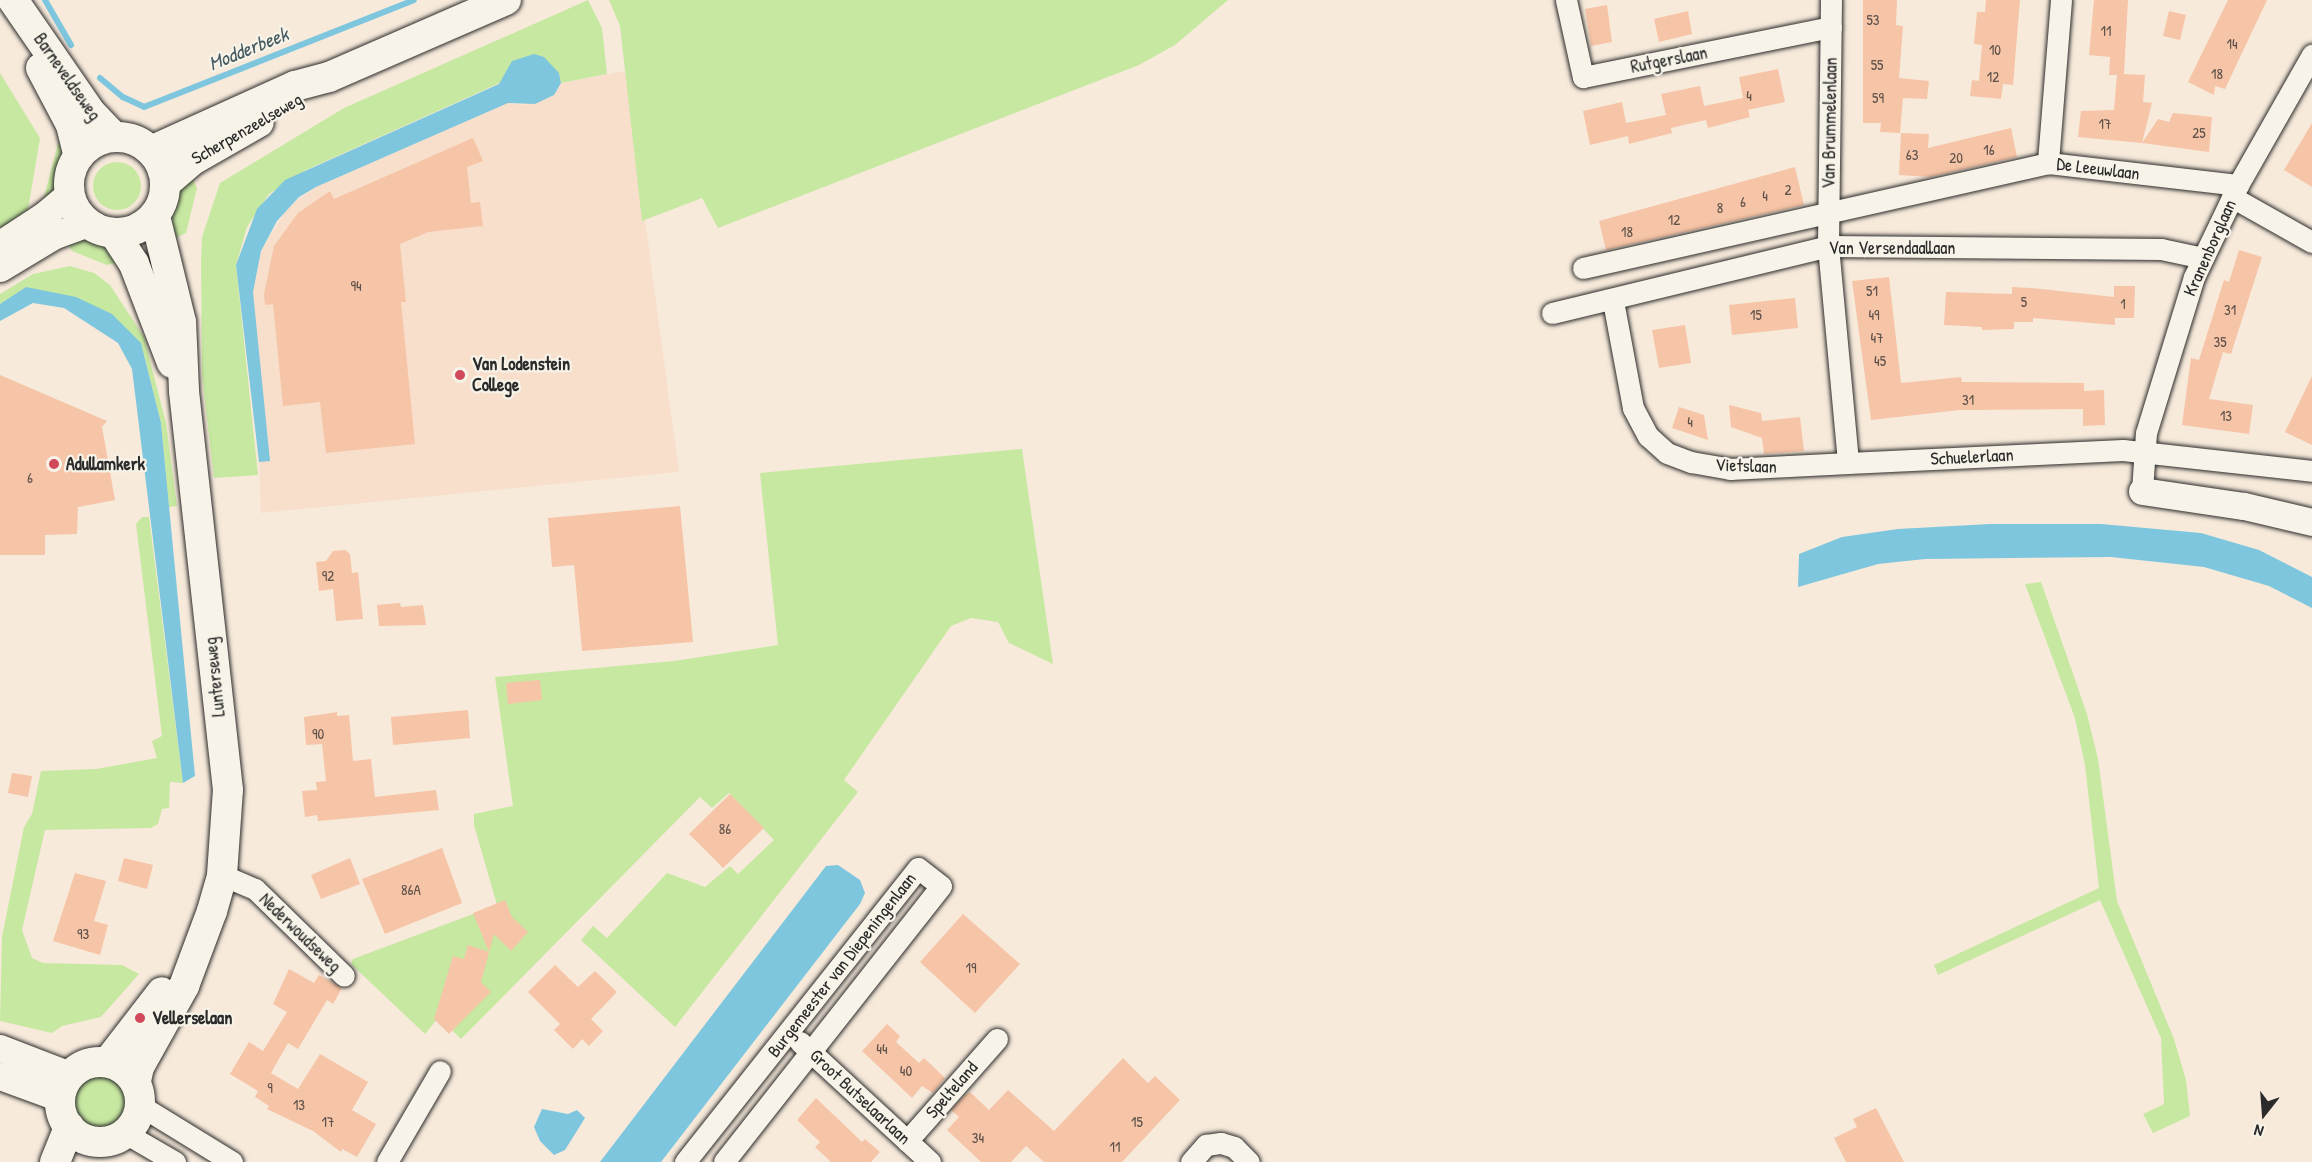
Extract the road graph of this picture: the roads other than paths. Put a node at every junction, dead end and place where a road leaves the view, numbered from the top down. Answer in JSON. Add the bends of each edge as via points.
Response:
{"nodes":[{"id":1,"x":506,"y":0,"type":"edge"},
{"id":2,"x":1566,"y":0,"type":"edge"},
{"id":3,"x":1831,"y":0,"type":"edge"},
{"id":4,"x":2061,"y":0,"type":"edge"},
{"id":5,"x":17,"y":7,"type":"edge"},
{"id":6,"x":1831,"y":27,"type":"junction"},
{"id":7,"x":2312,"y":54,"type":"edge"},
{"id":8,"x":114,"y":137,"type":"junction"},
{"id":9,"x":79,"y":156,"type":"junction"},
{"id":10,"x":163,"y":163,"type":"junction"},
{"id":11,"x":2048,"y":163,"type":"junction"},
{"id":12,"x":2235,"y":191,"type":"junction"},
{"id":13,"x":70,"y":193,"type":"junction"},
{"id":14,"x":1829,"y":212,"type":"junction"},
{"id":15,"x":154,"y":216,"type":"junction"},
{"id":16,"x":101,"y":228,"type":"junction"},
{"id":17,"x":2312,"y":242,"type":"edge"},
{"id":18,"x":0,"y":244,"type":"edge"},
{"id":19,"x":1828,"y":246,"type":"junction"},
{"id":20,"x":2203,"y":258,"type":"junction"},
{"id":21,"x":0,"y":268,"type":"edge"},
{"id":22,"x":1583,"y":268,"type":"dead end"},
{"id":23,"x":1613,"y":301,"type":"junction"},
{"id":24,"x":1552,"y":313,"type":"dead end"},
{"id":25,"x":184,"y":390,"type":"junction"},
{"id":26,"x":2145,"y":452,"type":"junction"},
{"id":27,"x":1848,"y":463,"type":"junction"},
{"id":28,"x":2312,"y":471,"type":"edge"},
{"id":29,"x":2142,"y":491,"type":"joint"},
{"id":30,"x":2312,"y":522,"type":"edge"},
{"id":31,"x":222,"y":875,"type":"junction"},
{"id":32,"x":192,"y":959,"type":"junction"},
{"id":33,"x":344,"y":976,"type":"dead end"},
{"id":34,"x":789,"y":1033,"type":"junction"},
{"id":35,"x":997,"y":1039,"type":"dead end"},
{"id":36,"x":0,"y":1048,"type":"edge"},
{"id":37,"x":811,"y":1051,"type":"junction"},
{"id":38,"x":108,"y":1062,"type":"junction"},
{"id":39,"x":440,"y":1071,"type":"dead end"},
{"id":40,"x":0,"y":1076,"type":"edge"},
{"id":41,"x":65,"y":1086,"type":"junction"},
{"id":42,"x":138,"y":1094,"type":"junction"},
{"id":43,"x":69,"y":1127,"type":"junction"},
{"id":44,"x":125,"y":1133,"type":"junction"},
{"id":45,"x":907,"y":1141,"type":"junction"},
{"id":46,"x":88,"y":1152,"type":"edge"},
{"id":47,"x":55,"y":1162,"type":"edge"},
{"id":48,"x":175,"y":1162,"type":"edge"},
{"id":49,"x":232,"y":1162,"type":"edge"},
{"id":50,"x":387,"y":1162,"type":"edge"},
{"id":51,"x":685,"y":1162,"type":"edge"},
{"id":52,"x":724,"y":1162,"type":"edge"},
{"id":53,"x":930,"y":1162,"type":"edge"},
{"id":54,"x":1191,"y":1162,"type":"edge"},
{"id":55,"x":1249,"y":1162,"type":"edge"}],
"edges":[{"from":1,"to":10,"type":"main road","name":"Scherpenzeelseweg","via":[[329,77],[295,86]]},
{"from":2,"to":6,"type":"street","name":"Rutgerslaan","via":[[1583,77]]},
{"from":3,"to":6,"type":"street","name":"Van Brummelenlaan"},
{"from":4,"to":11,"type":"street","name":"De Leeuwlaan"},
{"from":5,"to":8,"type":"main road","name":"Barneveldseweg","via":[[91,113]]},
{"from":5,"to":9,"type":"main road","name":"Barneveldseweg","via":[[29,46],[70,124]]},
{"from":6,"to":14,"type":"street","name":"Van Brummelenlaan"},
{"from":7,"to":12,"type":"street","name":"Kranenborglaan"},
{"from":8,"to":9,"type":"main road","via":[[94,143]]},
{"from":8,"to":10,"type":"main road","via":[[140,142]]},
{"from":9,"to":13,"type":"main road","via":[[70,180]]},
{"from":10,"to":15,"type":"main road"},
{"from":11,"to":12,"type":"street","name":"De Leeuwlaan"},
{"from":11,"to":14,"type":"street","name":"Van Versendaallaan"},
{"from":12,"to":17,"type":"street"},
{"from":12,"to":20,"type":"street","name":"Kranenborglaan"},
{"from":13,"to":16,"type":"main road"},
{"from":13,"to":18,"type":"street"},
{"from":14,"to":19,"type":"street","name":"Van Brummelenlaan"},
{"from":14,"to":22,"type":"street","name":"Van Versendaallaan"},
{"from":15,"to":16,"type":"main road","via":[[137,229]]},
{"from":15,"to":25,"type":"main road","name":"Lunterseweg","via":[[181,322]]},
{"from":16,"to":21,"type":"street","via":[[55,235]]},
{"from":16,"to":25,"type":"main road","name":"Lunterseweg","via":[[134,264]]},
{"from":19,"to":20,"type":"street","name":"Van Versendaallaan","via":[[2161,249]]},
{"from":19,"to":23,"type":"street","name":"Van Versendaallaan"},
{"from":19,"to":27,"type":"street"},
{"from":20,"to":26,"type":"street","name":"Kranenborglaan","via":[[2146,433]]},
{"from":23,"to":24,"type":"street","name":"Van Versendaallaan"},
{"from":23,"to":27,"type":"street","name":"Vietslaan","via":[[1633,408],[1648,436],[1667,453],[1730,469]]},
{"from":25,"to":31,"type":"main road","name":"Lunterseweg","via":[[228,790]]},
{"from":26,"to":27,"type":"street","name":"Schuelerlaan"},
{"from":26,"to":28,"type":"street","name":"Schuelerlaan"},
{"from":26,"to":29,"type":"street","name":"Kranenborglaan"},
{"from":29,"to":30,"type":"street","via":[[2234,504]]},
{"from":31,"to":32,"type":"main road","name":"Lunterseweg"},
{"from":31,"to":33,"type":"street","name":"Nederwoudseweg","via":[[255,889]]},
{"from":32,"to":38,"type":"main road","name":"Lunterseweg"},
{"from":32,"to":42,"type":"main road","name":"Lunterseweg","via":[[184,986],[139,1067]]},
{"from":34,"to":37,"type":"street","name":"Groot Butselaarlaan"},
{"from":34,"to":37,"type":"street","name":"Burgemeester van Diepeningenlaan","via":[[918,868],[941,886]]},
{"from":34,"to":51,"type":"street","name":"Burgemeester van Diepeningenlaan"},
{"from":35,"to":45,"type":"street","name":"Spelteland"},
{"from":36,"to":41,"type":"street"},
{"from":37,"to":45,"type":"street","name":"Groot Butselaarlaan"},
{"from":37,"to":52,"type":"street","name":"Burgemeester van Diepeningenlaan"},
{"from":38,"to":41,"type":"main road","via":[[81,1066]]},
{"from":38,"to":42,"type":"main road","via":[[128,1072]]},
{"from":39,"to":50,"type":"street"},
{"from":40,"to":41,"type":"street"},
{"from":41,"to":43,"type":"main road"},
{"from":42,"to":44,"type":"main road"},
{"from":42,"to":49,"type":"street"},
{"from":43,"to":46,"type":"main road"},
{"from":43,"to":47,"type":"main road"},
{"from":44,"to":46,"type":"main road"},
{"from":44,"to":48,"type":"street"},
{"from":45,"to":53,"type":"street","name":"Groot Butselaarlaan"},
{"from":54,"to":55,"type":"street","via":[[1206,1145],[1221,1143],[1234,1147]]}]}
